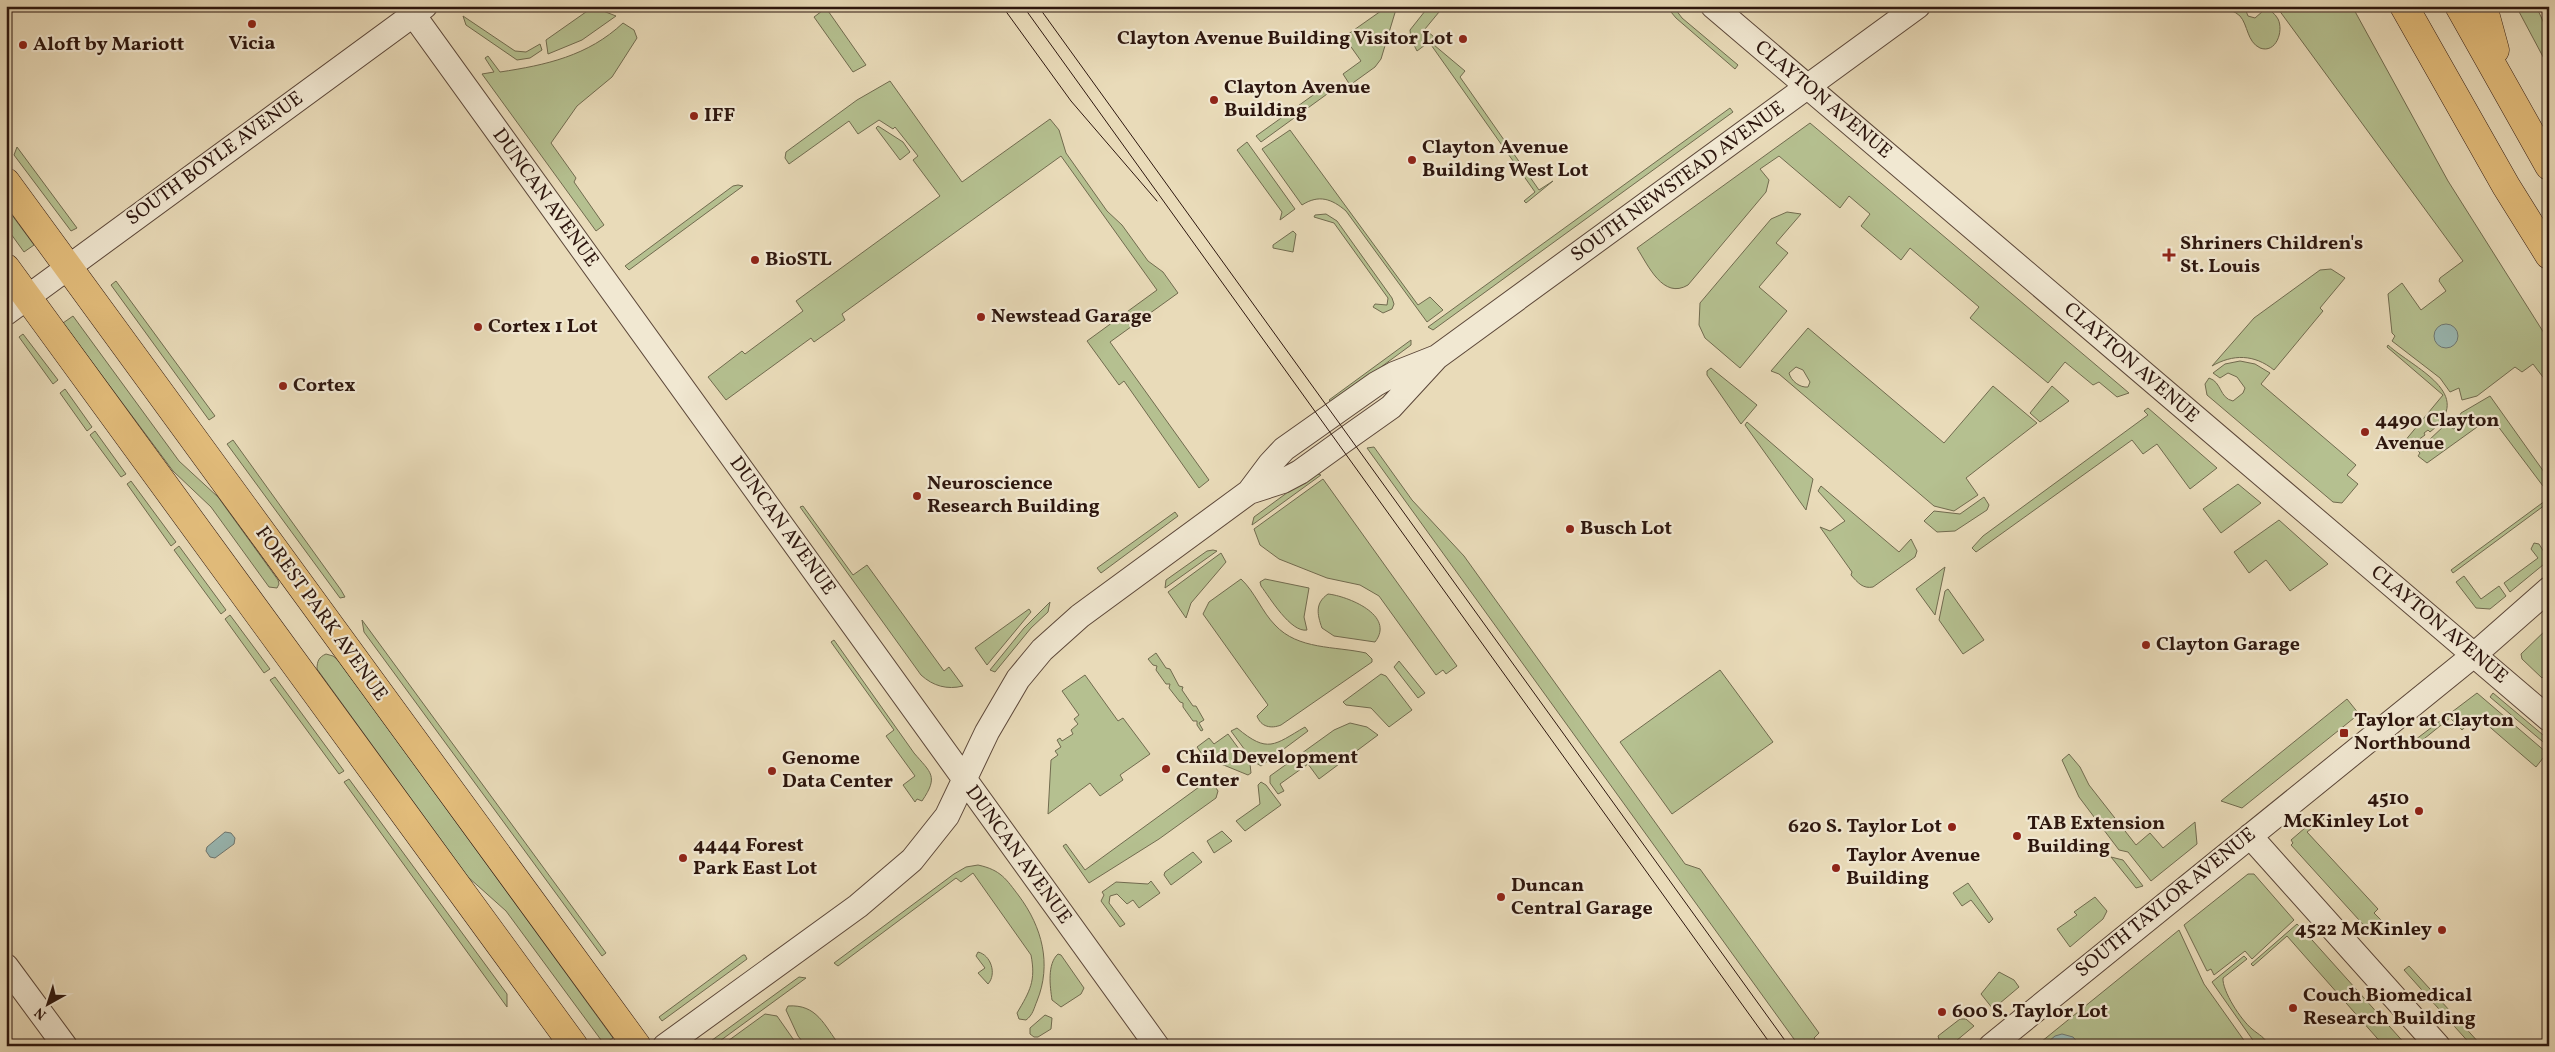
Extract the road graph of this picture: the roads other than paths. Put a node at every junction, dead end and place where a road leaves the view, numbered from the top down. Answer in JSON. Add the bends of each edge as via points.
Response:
{"nodes":[{"id":1,"x":1713,"y":6,"type":"edge"},
{"id":2,"x":1918,"y":6,"type":"edge"},
{"id":3,"x":2404,"y":6,"type":"edge"},
{"id":4,"x":2459,"y":6,"type":"edge"},
{"id":5,"x":2483,"y":6,"type":"edge"},
{"id":6,"x":415,"y":9,"type":"edge"},
{"id":7,"x":1808,"y":88,"type":"junction"},
{"id":8,"x":2506,"y":92,"type":"junction"},
{"id":9,"x":2549,"y":166,"type":"edge"},
{"id":10,"x":6,"y":182,"type":"edge"},
{"id":11,"x":2549,"y":255,"type":"edge"},
{"id":12,"x":68,"y":267,"type":"junction"},
{"id":13,"x":6,"y":268,"type":"edge"},
{"id":14,"x":17,"y":305,"type":"edge"},
{"id":15,"x":2549,"y":589,"type":"edge"},
{"id":16,"x":2474,"y":655,"type":"junction"},
{"id":17,"x":2549,"y":719,"type":"edge"},
{"id":18,"x":965,"y":781,"type":"junction"},
{"id":19,"x":2250,"y":836,"type":"junction"},
{"id":20,"x":6,"y":966,"type":"edge"},
{"id":21,"x":65,"y":1046,"type":"edge"},
{"id":22,"x":574,"y":1046,"type":"edge"},
{"id":23,"x":637,"y":1046,"type":"edge"},
{"id":24,"x":665,"y":1046,"type":"edge"},
{"id":25,"x":1157,"y":1046,"type":"edge"},
{"id":26,"x":1991,"y":1046,"type":"edge"},
{"id":27,"x":2438,"y":1046,"type":"edge"}],
"edges":[{"from":1,"to":7,"type":"street","name":"CLAYTON AVENUE"},
{"from":2,"to":7,"type":"street","name":"SOUTH NEWSTEAD AVENUE"},
{"from":3,"to":11,"type":"main road"},
{"from":4,"to":8,"type":"main road"},
{"from":5,"to":8,"type":"main road"},
{"from":6,"to":12,"type":"street","name":"SOUTH BOYLE AVENUE"},
{"from":6,"to":18,"type":"street","name":"DUNCAN AVENUE"},
{"from":7,"to":16,"type":"street","name":"CLAYTON AVENUE"},
{"from":7,"to":18,"type":"street","name":"SOUTH NEWSTEAD AVENUE","via":[[1437,357],[1376,384],[1284,450],[1249,492],[1080,616],[1042,650],[1009,691]]},
{"from":8,"to":9,"type":"main road"},
{"from":10,"to":12,"type":"main road","name":"FOREST PARK AVENUE"},
{"from":12,"to":14,"type":"street","name":"SOUTH BOYLE AVENUE"},
{"from":12,"to":23,"type":"main road","name":"FOREST PARK AVENUE"},
{"from":13,"to":14,"type":"main road"},
{"from":14,"to":22,"type":"main road"},
{"from":15,"to":16,"type":"street","name":"SOUTH TAYLOR AVENUE"},
{"from":16,"to":17,"type":"street","name":"CLAYTON AVENUE"},
{"from":16,"to":19,"type":"street","name":"SOUTH TAYLOR AVENUE"},
{"from":18,"to":24,"type":"street","name":"SOUTH NEWSTEAD AVENUE","via":[[942,824],[900,872]]},
{"from":18,"to":25,"type":"street","name":"DUNCAN AVENUE"},
{"from":19,"to":26,"type":"street","name":"SOUTH TAYLOR AVENUE"},
{"from":19,"to":27,"type":"street"},
{"from":20,"to":21,"type":"street"}]}
